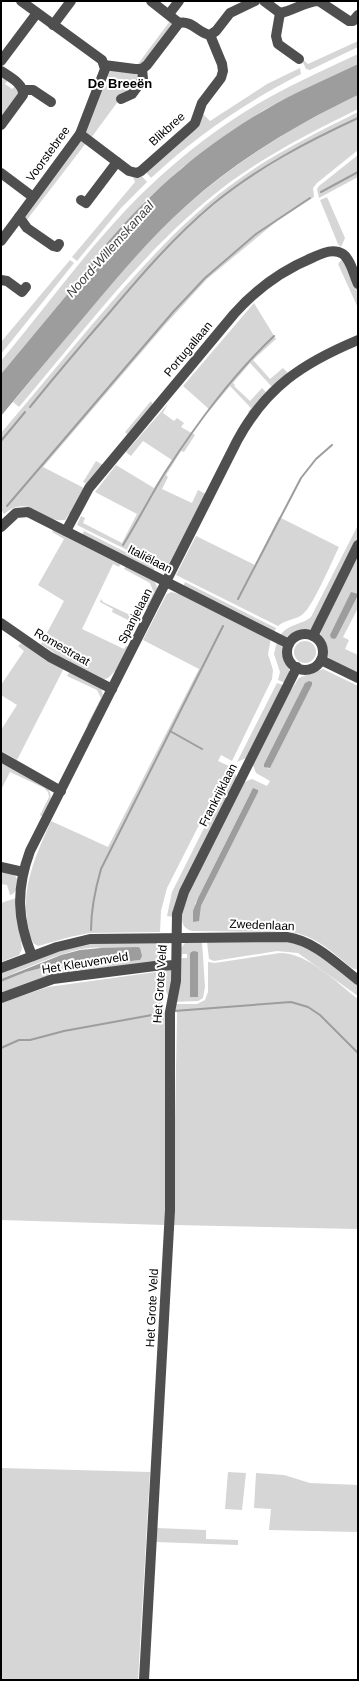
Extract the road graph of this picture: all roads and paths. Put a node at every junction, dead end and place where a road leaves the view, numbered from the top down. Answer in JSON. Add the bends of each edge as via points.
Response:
{"nodes":[{"id":1,"x":21,"y":1,"type":"edge"},
{"id":2,"x":71,"y":1,"type":"edge"},
{"id":3,"x":151,"y":1,"type":"edge"},
{"id":4,"x":179,"y":1,"type":"edge"},
{"id":5,"x":255,"y":1,"type":"edge"},
{"id":6,"x":264,"y":1,"type":"edge"},
{"id":7,"x":303,"y":3,"type":"edge"},
{"id":8,"x":37,"y":13,"type":"junction"},
{"id":9,"x":169,"y":14,"type":"junction"},
{"id":10,"x":280,"y":14,"type":"junction"},
{"id":11,"x":358,"y":15,"type":"edge"},
{"id":12,"x":179,"y":23,"type":"junction"},
{"id":13,"x":53,"y":25,"type":"junction"},
{"id":14,"x":210,"y":35,"type":"junction"},
{"id":15,"x":299,"y":59,"type":"dead end"},
{"id":16,"x":1,"y":61,"type":"edge"},
{"id":17,"x":104,"y":65,"type":"junction"},
{"id":18,"x":142,"y":69,"type":"junction"},
{"id":19,"x":1,"y":71,"type":"edge"},
{"id":20,"x":23,"y":90,"type":"junction"},
{"id":21,"x":121,"y":99,"type":"dead end"},
{"id":22,"x":50,"y":102,"type":"dead end"},
{"id":23,"x":1,"y":125,"type":"edge"},
{"id":24,"x":80,"y":134,"type":"junction"},
{"id":25,"x":117,"y":162,"type":"junction"},
{"id":26,"x":1,"y":173,"type":"edge"},
{"id":27,"x":33,"y":197,"type":"junction"},
{"id":28,"x":81,"y":200,"type":"dead end"},
{"id":29,"x":18,"y":217,"type":"junction"},
{"id":30,"x":1,"y":241,"type":"edge"},
{"id":31,"x":59,"y":244,"type":"dead end"},
{"id":32,"x":1,"y":280,"type":"edge"},
{"id":33,"x":358,"y":284,"type":"edge"},
{"id":34,"x":26,"y":287,"type":"dead end"},
{"id":35,"x":358,"y":340,"type":"edge"},
{"id":36,"x":1,"y":527,"type":"edge"},
{"id":37,"x":66,"y":532,"type":"junction"},
{"id":38,"x":358,"y":545,"type":"edge"},
{"id":39,"x":166,"y":582,"type":"junction"},
{"id":40,"x":1,"y":623,"type":"edge"},
{"id":41,"x":313,"y":636,"type":"junction"},
{"id":42,"x":289,"y":644,"type":"junction"},
{"id":43,"x":321,"y":660,"type":"junction"},
{"id":44,"x":297,"y":667,"type":"junction"},
{"id":45,"x":358,"y":678,"type":"edge"},
{"id":46,"x":112,"y":689,"type":"junction"},
{"id":47,"x":1,"y":757,"type":"edge"},
{"id":48,"x":61,"y":791,"type":"junction"},
{"id":49,"x":1,"y":867,"type":"edge"},
{"id":50,"x":23,"y":872,"type":"junction"},
{"id":51,"x":176,"y":938,"type":"junction"},
{"id":52,"x":32,"y":956,"type":"junction"},
{"id":53,"x":176,"y":965,"type":"junction"},
{"id":54,"x":1,"y":968,"type":"edge"},
{"id":55,"x":358,"y":980,"type":"edge"},
{"id":56,"x":1,"y":998,"type":"edge"},
{"id":57,"x":144,"y":1680,"type":"edge"}],
"edges":[{"from":1,"to":8,"type":"street"},
{"from":2,"to":13,"type":"street"},
{"from":3,"to":9,"type":"street"},
{"from":4,"to":9,"type":"street"},
{"from":5,"to":14,"type":"street","via":[[230,13]]},
{"from":6,"to":10,"type":"street"},
{"from":7,"to":10,"type":"street"},
{"from":7,"to":11,"type":"street","via":[[319,1],[349,21],[353,21]]},
{"from":8,"to":13,"type":"street"},
{"from":8,"to":16,"type":"street"},
{"from":9,"to":12,"type":"street"},
{"from":10,"to":15,"type":"street","via":[[276,36],[278,44]]},
{"from":12,"to":14,"type":"street","via":[[187,22]]},
{"from":12,"to":18,"type":"street"},
{"from":13,"to":17,"type":"street","via":[[102,60]]},
{"from":14,"to":25,"type":"street","name":"Blikbree","via":[[223,71],[221,78],[202,103],[195,123],[139,172],[129,171]]},
{"from":17,"to":18,"type":"street"},
{"from":17,"to":24,"type":"street","name":"Voorstebree","via":[[105,69]]},
{"from":18,"to":21,"type":"street","via":[[143,79],[132,94]]},
{"from":19,"to":20,"type":"street"},
{"from":20,"to":22,"type":"street","via":[[33,90]]},
{"from":20,"to":23,"type":"street","via":[[23,95]]},
{"from":24,"to":25,"type":"street","name":"Blikbree"},
{"from":24,"to":27,"type":"street","name":"Voorstebree"},
{"from":25,"to":28,"type":"street","via":[[86,203]]},
{"from":26,"to":27,"type":"street"},
{"from":27,"to":29,"type":"street","name":"Voorstebree"},
{"from":29,"to":30,"type":"street","name":"Voorstebree"},
{"from":29,"to":31,"type":"street","via":[[27,228],[53,246],[57,247]]},
{"from":32,"to":34,"type":"street","via":[[7,281],[22,292]]},
{"from":33,"to":37,"type":"street","name":"Portugallaan","via":[[346,258],[332,251],[292,267],[253,294],[89,488]]},
{"from":35,"to":39,"type":"street","name":"Spanjelaan","via":[[307,364],[264,401],[243,431]]},
{"from":36,"to":37,"type":"street","name":"Italiëlaan","via":[[11,515],[22,511]]},
{"from":37,"to":39,"type":"street","name":"Italiëlaan"},
{"from":38,"to":41,"type":"street"},
{"from":39,"to":42,"type":"street","name":"Italiëlaan"},
{"from":39,"to":46,"type":"street","name":"Spanjelaan"},
{"from":40,"to":46,"type":"street","name":"Romestraat","via":[[50,657]]},
{"from":41,"to":42,"type":"street","via":[[300,635]]},
{"from":41,"to":43,"type":"street","via":[[322,647]]},
{"from":42,"to":44,"type":"street","via":[[288,657]]},
{"from":43,"to":44,"type":"street","via":[[313,668]]},
{"from":43,"to":45,"type":"street"},
{"from":44,"to":51,"type":"street","name":"Frankrijklaan","via":[[184,892],[177,914]]},
{"from":46,"to":48,"type":"street","name":"Spanjelaan"},
{"from":47,"to":48,"type":"street"},
{"from":48,"to":50,"type":"street","name":"Spanjelaan","via":[[30,851]]},
{"from":49,"to":50,"type":"street"},
{"from":50,"to":52,"type":"street","name":"Spanjelaan","via":[[21,916]]},
{"from":51,"to":52,"type":"street","name":"Zwedenlaan","via":[[90,939]]},
{"from":51,"to":53,"type":"street","name":"Het Grote Veld"},
{"from":51,"to":55,"type":"street","name":"Zwedenlaan","via":[[296,938],[311,945]]},
{"from":52,"to":54,"type":"street","name":"Zwedenlaan"},
{"from":53,"to":56,"type":"street","name":"Het Kleuvenveld","via":[[53,979]]},
{"from":53,"to":57,"type":"street","name":"Het Grote Veld","via":[[170,1012],[170,1218]]}]}
